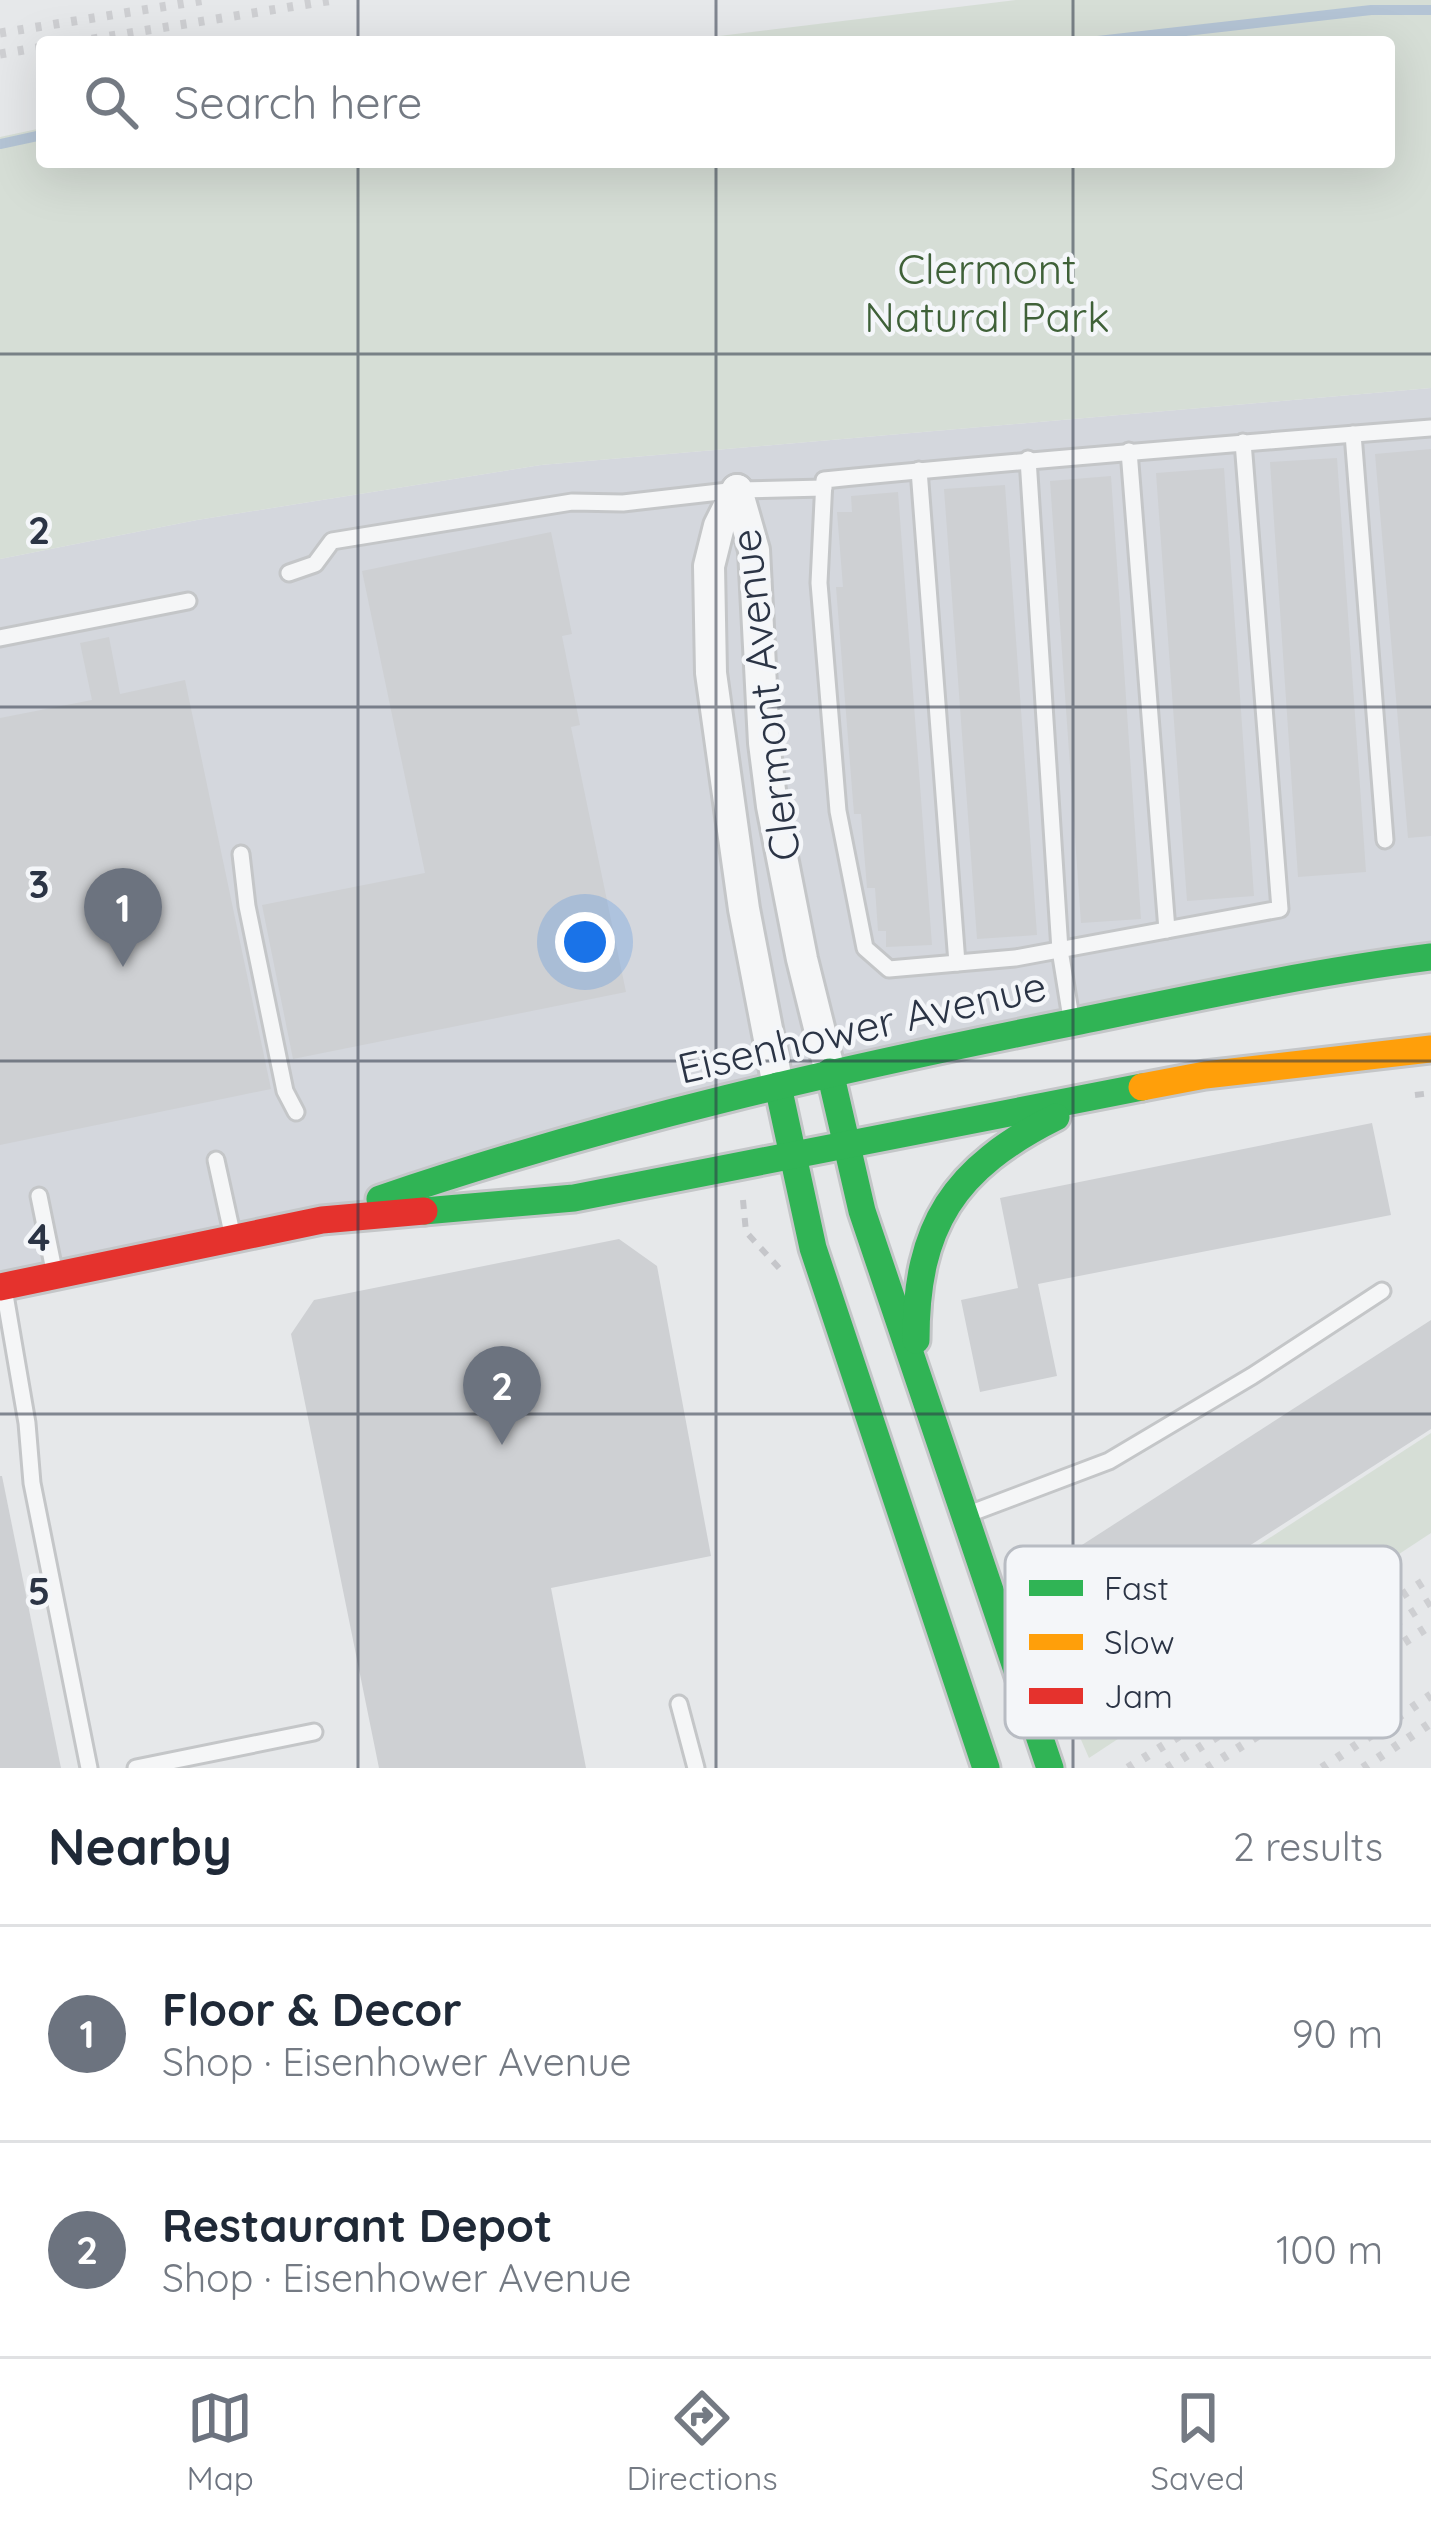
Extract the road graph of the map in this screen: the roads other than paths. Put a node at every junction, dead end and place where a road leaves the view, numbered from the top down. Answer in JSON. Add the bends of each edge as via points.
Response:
{"nodes":[{"id":1,"x":1431,"y":428,"type":"edge"},
{"id":2,"x":1353,"y":434,"type":"junction"},
{"id":3,"x":1243,"y":442,"type":"junction"},
{"id":4,"x":1130,"y":451,"type":"junction"},
{"id":5,"x":1028,"y":460,"type":"junction"},
{"id":6,"x":919,"y":470,"type":"junction"},
{"id":7,"x":824,"y":488,"type":"junction"},
{"id":8,"x":737,"y":490,"type":"junction"},
{"id":9,"x":289,"y":572,"type":"dead end"},
{"id":10,"x":188,"y":601,"type":"dead end"},
{"id":11,"x":0,"y":638,"type":"edge"},
{"id":12,"x":1385,"y":840,"type":"dead end"},
{"id":13,"x":242,"y":854,"type":"dead end"},
{"id":14,"x":1167,"y":930,"type":"junction"},
{"id":15,"x":1060,"y":950,"type":"junction"},
{"id":16,"x":1431,"y":957,"type":"edge"},
{"id":17,"x":957,"y":963,"type":"junction"},
{"id":18,"x":1072,"y":1022,"type":"junction"},
{"id":19,"x":1431,"y":1049,"type":"edge"},
{"id":20,"x":830,"y":1072,"type":"junction"},
{"id":21,"x":778,"y":1086,"type":"junction"},
{"id":22,"x":1114,"y":1092,"type":"junction"},
{"id":23,"x":296,"y":1112,"type":"dead end"},
{"id":24,"x":847,"y":1145,"type":"junction"},
{"id":25,"x":792,"y":1156,"type":"junction"},
{"id":26,"x":216,"y":1160,"type":"dead end"},
{"id":27,"x":39,"y":1196,"type":"dead end"},
{"id":28,"x":322,"y":1220,"type":"junction"},
{"id":29,"x":233,"y":1238,"type":"junction"},
{"id":30,"x":56,"y":1275,"type":"junction"},
{"id":31,"x":2,"y":1286,"type":"edge"},
{"id":32,"x":1382,"y":1291,"type":"dead end"},
{"id":33,"x":918,"y":1383,"type":"junction"},
{"id":34,"x":964,"y":1516,"type":"junction"},
{"id":35,"x":1005,"y":1636,"type":"edge"},
{"id":36,"x":680,"y":1704,"type":"dead end"},
{"id":37,"x":314,"y":1732,"type":"dead end"},
{"id":38,"x":1040,"y":1738,"type":"edge"},
{"id":39,"x":89,"y":1768,"type":"edge"},
{"id":40,"x":136,"y":1768,"type":"edge"},
{"id":41,"x":696,"y":1768,"type":"edge"},
{"id":42,"x":986,"y":1768,"type":"edge"},
{"id":43,"x":1050,"y":1768,"type":"edge"}],
"edges":[{"from":1,"to":2,"type":"lane"},
{"from":2,"to":3,"type":"lane"},
{"from":2,"to":12,"type":"lane"},
{"from":3,"to":4,"type":"lane"},
{"from":3,"to":14,"type":"lane","via":[[1280,910]]},
{"from":4,"to":5,"type":"lane"},
{"from":4,"to":14,"type":"lane"},
{"from":5,"to":6,"type":"lane"},
{"from":5,"to":15,"type":"lane"},
{"from":6,"to":7,"type":"lane","via":[[824,480]]},
{"from":6,"to":17,"type":"lane"},
{"from":7,"to":8,"type":"lane"},
{"from":7,"to":17,"type":"lane","via":[[819,583],[838,811],[865,948],[889,969]]},
{"from":8,"to":9,"type":"lane","via":[[572,502],[332,541],[315,564]]},
{"from":8,"to":20,"type":"street","name":"Clermont Avenue","via":[[754,550],[772,806]]},
{"from":8,"to":21,"type":"street","name":"Clermont Avenue","via":[[709,566],[711,674]]},
{"from":10,"to":11,"type":"lane"},
{"from":13,"to":23,"type":"lane","via":[[285,1090]]},
{"from":14,"to":15,"type":"lane"},
{"from":15,"to":17,"type":"lane"},
{"from":15,"to":18,"type":"lane"},
{"from":16,"to":18,"type":"main road","name":"Eisenhower Avenue"},
{"from":18,"to":20,"type":"main road","name":"Eisenhower Avenue"},
{"from":19,"to":22,"type":"main road","name":"Eisenhower Avenue"},
{"from":20,"to":21,"type":"main road","name":"Eisenhower Avenue"},
{"from":20,"to":24,"type":"main road"},
{"from":21,"to":25,"type":"main road"},
{"from":21,"to":28,"type":"main road","name":"Eisenhower Avenue","via":[[529,1150]]},
{"from":22,"to":24,"type":"main road","name":"Eisenhower Avenue"},
{"from":22,"to":33,"type":"main road","via":[[1001,1145],[966,1173],[940,1209],[914,1298]]},
{"from":24,"to":25,"type":"main road","name":"Eisenhower Avenue"},
{"from":24,"to":33,"type":"main road"},
{"from":25,"to":28,"type":"main road","name":"Eisenhower Avenue","via":[[574,1198]]},
{"from":25,"to":42,"type":"main road","via":[[812,1248]]},
{"from":26,"to":29,"type":"lane"},
{"from":27,"to":30,"type":"lane"},
{"from":28,"to":29,"type":"main road","name":"Eisenhower Avenue"},
{"from":29,"to":30,"type":"main road","name":"Eisenhower Avenue"},
{"from":30,"to":31,"type":"main road","name":"Eisenhower Avenue"},
{"from":31,"to":39,"type":"lane"},
{"from":32,"to":34,"type":"lane","via":[[1109,1461]]},
{"from":33,"to":34,"type":"main road"},
{"from":34,"to":35,"type":"main road"},
{"from":36,"to":41,"type":"lane"},
{"from":37,"to":40,"type":"lane"},
{"from":38,"to":43,"type":"main road"}]}
